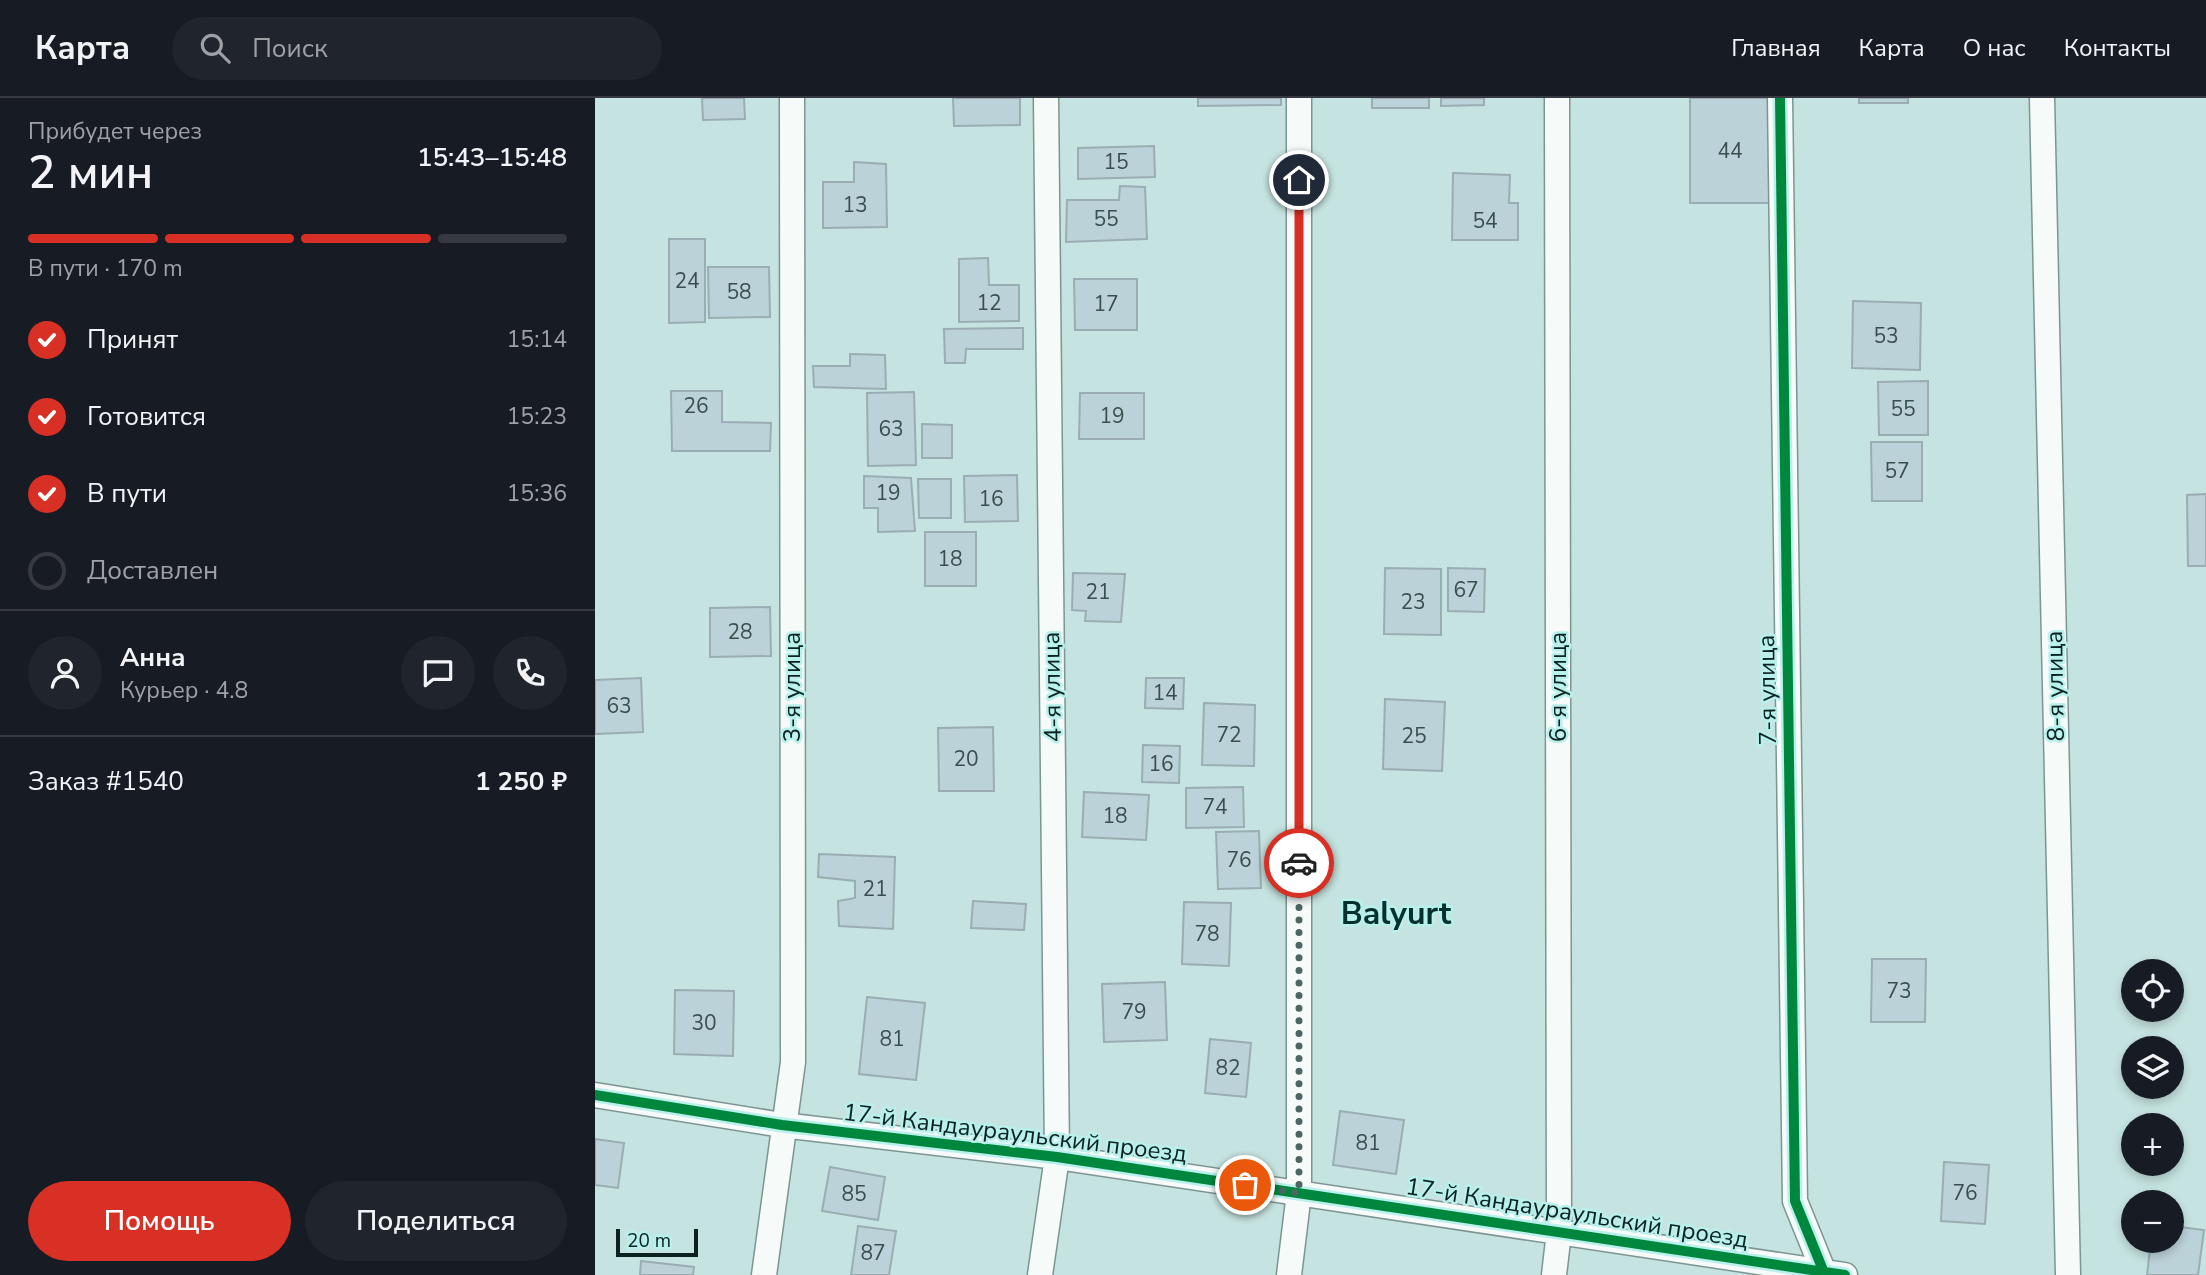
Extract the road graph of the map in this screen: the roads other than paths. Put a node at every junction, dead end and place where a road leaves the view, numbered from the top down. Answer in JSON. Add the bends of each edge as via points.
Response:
{"nodes":[{"id":1,"x":792,"y":98,"type":"edge"},
{"id":2,"x":1046,"y":98,"type":"edge"},
{"id":3,"x":1299,"y":98,"type":"edge"},
{"id":4,"x":1557,"y":98,"type":"edge"},
{"id":5,"x":1780,"y":98,"type":"edge"},
{"id":6,"x":2042,"y":98,"type":"edge"},
{"id":7,"x":595,"y":1095,"type":"edge"},
{"id":8,"x":782,"y":1125,"type":"junction"},
{"id":9,"x":1057,"y":1157,"type":"junction"},
{"id":10,"x":1299,"y":1193,"type":"junction"},
{"id":11,"x":1559,"y":1232,"type":"junction"},
{"id":12,"x":1832,"y":1274,"type":"edge"},
{"id":13,"x":764,"y":1275,"type":"edge"},
{"id":14,"x":1040,"y":1275,"type":"edge"},
{"id":15,"x":1289,"y":1275,"type":"edge"},
{"id":16,"x":1554,"y":1275,"type":"edge"},
{"id":17,"x":2068,"y":1275,"type":"edge"}],
"edges":[{"from":1,"to":8,"type":"street","name":"3-я улица","via":[[793,1062]]},
{"from":2,"to":9,"type":"street","name":"4-я улица"},
{"from":3,"to":10,"type":"street"},
{"from":4,"to":11,"type":"street","name":"6-я улица"},
{"from":5,"to":12,"type":"street","name":"7-я улица","via":[[1795,1201]]},
{"from":6,"to":17,"type":"street","name":"8-я улица"},
{"from":7,"to":8,"type":"street","name":"17-й Кандаураульский проезд"},
{"from":8,"to":9,"type":"street","name":"17-й Кандаураульский проезд"},
{"from":8,"to":13,"type":"street","name":"3-я улица"},
{"from":9,"to":10,"type":"street","name":"17-й Кандаураульский проезд"},
{"from":9,"to":14,"type":"street","name":"4-я улица"},
{"from":10,"to":11,"type":"street","name":"17-й Кандаураульский проезд"},
{"from":10,"to":15,"type":"street"},
{"from":11,"to":12,"type":"street","name":"17-й Кандаураульский проезд"},
{"from":11,"to":16,"type":"street","name":"6-я улица"}]}
